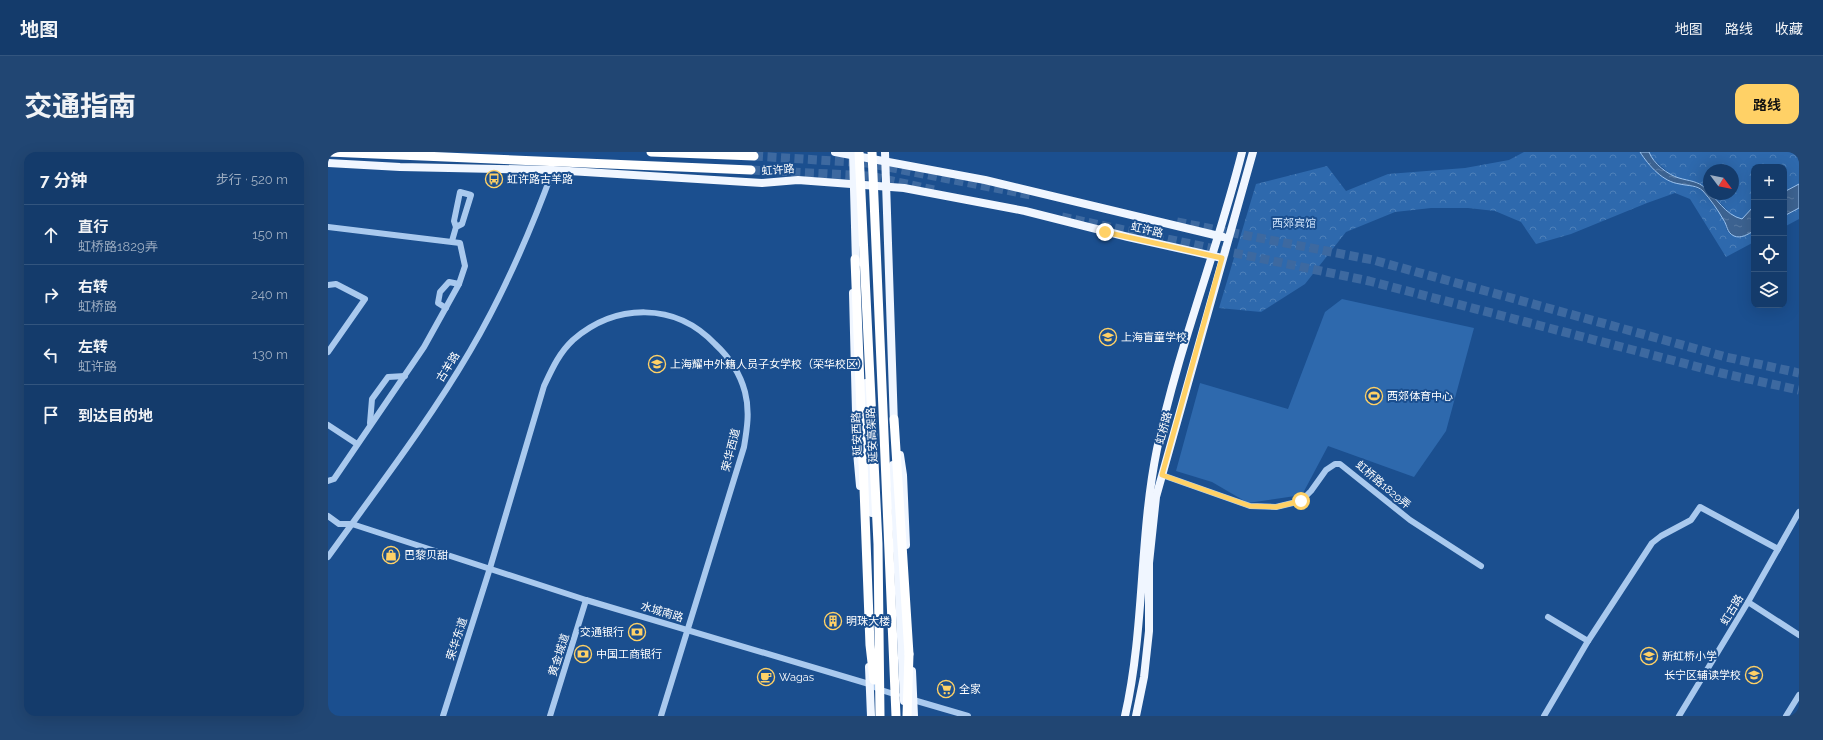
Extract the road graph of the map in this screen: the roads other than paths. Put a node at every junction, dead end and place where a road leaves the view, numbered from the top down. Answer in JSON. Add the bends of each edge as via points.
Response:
{"nodes":[{"id":1,"x":328,"y":152,"type":"edge"},
{"id":2,"x":651,"y":152,"type":"edge"},
{"id":3,"x":835,"y":152,"type":"edge"},
{"id":4,"x":872,"y":152,"type":"edge"},
{"id":5,"x":885,"y":152,"type":"edge"},
{"id":6,"x":1242,"y":152,"type":"edge"},
{"id":7,"x":1253,"y":152,"type":"edge"},
{"id":8,"x":855,"y":153,"type":"edge"},
{"id":9,"x":754,"y":156,"type":"dead end"},
{"id":10,"x":886,"y":162,"type":"junction"},
{"id":11,"x":328,"y":163,"type":"edge"},
{"id":12,"x":553,"y":170,"type":"junction"},
{"id":13,"x":751,"y":170,"type":"tunnel mouth"},
{"id":14,"x":853,"y":183,"type":"junction"},
{"id":15,"x":886,"y":186,"type":"junction"},
{"id":16,"x":328,"y":227,"type":"edge"},
{"id":17,"x":456,"y":227,"type":"junction"},
{"id":18,"x":1218,"y":236,"type":"junction"},
{"id":19,"x":1228,"y":238,"type":"junction"},
{"id":20,"x":452,"y":241,"type":"junction"},
{"id":21,"x":1212,"y":256,"type":"junction"},
{"id":22,"x":1222,"y":258,"type":"junction"},
{"id":23,"x":855,"y":259,"type":"junction"},
{"id":24,"x":328,"y":278,"type":"edge"},
{"id":25,"x":336,"y":284,"type":"junction"},
{"id":26,"x":459,"y":284,"type":"junction"},
{"id":27,"x":328,"y":285,"type":"edge"},
{"id":28,"x":440,"y":292,"type":"junction"},
{"id":29,"x":451,"y":298,"type":"junction"},
{"id":30,"x":446,"y":308,"type":"junction"},
{"id":31,"x":328,"y":352,"type":"edge"},
{"id":32,"x":405,"y":376,"type":"junction"},
{"id":33,"x":378,"y":392,"type":"junction"},
{"id":34,"x":389,"y":399,"type":"junction"},
{"id":35,"x":894,"y":419,"type":"junction"},
{"id":36,"x":328,"y":425,"type":"edge"},
{"id":37,"x":370,"y":425,"type":"junction"},
{"id":38,"x":357,"y":444,"type":"junction"},
{"id":39,"x":1162,"y":475,"type":"junction"},
{"id":40,"x":328,"y":481,"type":"edge"},
{"id":41,"x":1799,"y":512,"type":"edge"},
{"id":42,"x":328,"y":516,"type":"edge"},
{"id":43,"x":352,"y":524,"type":"junction"},
{"id":44,"x":1778,"y":548,"type":"junction"},
{"id":45,"x":328,"y":557,"type":"edge"},
{"id":46,"x":1481,"y":566,"type":"dead end"},
{"id":47,"x":490,"y":568,"type":"junction"},
{"id":48,"x":586,"y":600,"type":"junction"},
{"id":49,"x":1748,"y":602,"type":"junction"},
{"id":50,"x":1548,"y":617,"type":"dead end"},
{"id":51,"x":688,"y":630,"type":"junction"},
{"id":52,"x":1799,"y":635,"type":"edge"},
{"id":53,"x":1588,"y":641,"type":"junction"},
{"id":54,"x":869,"y":684,"type":"junction"},
{"id":55,"x":881,"y":690,"type":"junction"},
{"id":56,"x":1799,"y":695,"type":"edge"},
{"id":57,"x":904,"y":697,"type":"junction"},
{"id":58,"x":914,"y":700,"type":"junction"},
{"id":59,"x":443,"y":716,"type":"edge"},
{"id":60,"x":550,"y":716,"type":"edge"},
{"id":61,"x":661,"y":716,"type":"edge"},
{"id":62,"x":871,"y":716,"type":"edge"},
{"id":63,"x":880,"y":716,"type":"edge"},
{"id":64,"x":896,"y":716,"type":"edge"},
{"id":65,"x":905,"y":716,"type":"edge"},
{"id":66,"x":914,"y":716,"type":"edge"},
{"id":67,"x":968,"y":716,"type":"edge"},
{"id":68,"x":1125,"y":716,"type":"edge"},
{"id":69,"x":1136,"y":716,"type":"edge"},
{"id":70,"x":1544,"y":716,"type":"edge"},
{"id":71,"x":1679,"y":716,"type":"edge"},
{"id":72,"x":1786,"y":716,"type":"edge"}],
"edges":[{"from":1,"to":13,"type":"highway"},
{"from":2,"to":9,"type":"highway"},
{"from":3,"to":8,"type":"main road","name":"虹许路"},
{"from":4,"to":64,"type":"highway","name":"延安高架路","bridge":true},
{"from":5,"to":10,"type":"main road"},
{"from":6,"to":18,"type":"main road","name":"虹桥路"},
{"from":7,"to":19,"type":"main road","name":"虹桥路"},
{"from":8,"to":10,"type":"main road","name":"虹许路"},
{"from":8,"to":14,"type":"main road","name":"延安西路"},
{"from":8,"to":63,"type":"highway","name":"延安高架路","bridge":true,"via":[[878,544]]},
{"from":10,"to":15,"type":"main road"},
{"from":10,"to":18,"type":"main road","name":"虹许路","via":[[985,180]]},
{"from":11,"to":12,"type":"main road","name":"虹许路"},
{"from":12,"to":14,"type":"main road","name":"虹许路","via":[[762,183],[792,179]]},
{"from":12,"to":43,"type":"street","name":"古羊路","via":[[504,289],[470,351],[434,408]]},
{"from":14,"to":15,"type":"main road","name":"虹许路"},
{"from":14,"to":23,"type":"main road","name":"延安西路"},
{"from":15,"to":21,"type":"main road","name":"虹许路","via":[[1018,210]]},
{"from":15,"to":35,"type":"main road"},
{"from":16,"to":20,"type":"street"},
{"from":17,"to":17,"type":"street","via":[[462,224],[471,195],[460,192],[454,221]]},
{"from":17,"to":20,"type":"street"},
{"from":18,"to":19,"type":"main road","name":"虹许路"},
{"from":18,"to":21,"type":"main road","name":"虹桥路"},
{"from":19,"to":22,"type":"main road","name":"虹桥路"},
{"from":20,"to":26,"type":"street","via":[[460,244],[465,266]]},
{"from":21,"to":22,"type":"main road","name":"虹许路"},
{"from":21,"to":68,"type":"main road","name":"虹桥路","via":[[1179,364],[1148,500],[1139,636]]},
{"from":22,"to":39,"type":"main road","name":"虹桥路"},
{"from":23,"to":54,"type":"main road","via":[[852,302],[857,444],[866,559]]},
{"from":23,"to":55,"type":"main road","name":"延安西路","via":[[862,302]]},
{"from":23,"to":63,"type":"highway","bridge":true,"via":[[870,645]]},
{"from":24,"to":25,"type":"street"},
{"from":25,"to":27,"type":"street"},
{"from":25,"to":31,"type":"street","via":[[365,299]]},
{"from":26,"to":28,"type":"street","via":[[449,282]]},
{"from":26,"to":29,"type":"street"},
{"from":28,"to":29,"type":"street"},
{"from":28,"to":30,"type":"street","via":[[438,303]]},
{"from":29,"to":30,"type":"street"},
{"from":30,"to":32,"type":"street"},
{"from":32,"to":33,"type":"street","via":[[388,377]]},
{"from":32,"to":34,"type":"street"},
{"from":33,"to":34,"type":"street"},
{"from":33,"to":37,"type":"street","via":[[372,399]]},
{"from":34,"to":37,"type":"street"},
{"from":35,"to":57,"type":"main road","via":[[893,476]]},
{"from":35,"to":58,"type":"main road","via":[[903,475]]},
{"from":35,"to":65,"type":"highway","bridge":true,"via":[[909,654]]},
{"from":36,"to":38,"type":"street"},
{"from":37,"to":38,"type":"street"},
{"from":38,"to":40,"type":"street","via":[[334,479]]},
{"from":39,"to":46,"type":"street","name":"虹桥路1829弄","via":[[1250,506],[1276,507],[1301,501],[1326,470],[1340,464],[1410,520]]},
{"from":39,"to":69,"type":"main road","name":"虹桥路","via":[[1156,497],[1149,563],[1149,631],[1144,677]]},
{"from":41,"to":44,"type":"street","name":"虹古路"},
{"from":42,"to":43,"type":"street","name":"水城南路","via":[[339,524]]},
{"from":43,"to":45,"type":"street","name":"古羊路"},
{"from":43,"to":47,"type":"street","name":"水城南路"},
{"from":44,"to":49,"type":"street","name":"虹古路"},
{"from":44,"to":53,"type":"street","via":[[1700,507],[1691,520],[1652,543]]},
{"from":47,"to":48,"type":"street","name":"水城南路"},
{"from":47,"to":51,"type":"street","name":"荣华西道","via":[[544,386],[555,362],[573,341],[595,325],[621,314],[644,311],[668,315],[692,324],[724,353],[737,371],[745,392],[748,420],[744,447]]},
{"from":47,"to":59,"type":"street","name":"荣华东道"},
{"from":48,"to":51,"type":"street","name":"水城南路"},
{"from":48,"to":60,"type":"street","name":"黄金城道"},
{"from":49,"to":52,"type":"street"},
{"from":49,"to":71,"type":"street","name":"虹古路"},
{"from":50,"to":53,"type":"street"},
{"from":51,"to":54,"type":"street","name":"水城南路"},
{"from":51,"to":61,"type":"street"},
{"from":53,"to":70,"type":"street"},
{"from":54,"to":55,"type":"street","name":"水城南路"},
{"from":54,"to":62,"type":"main road"},
{"from":55,"to":57,"type":"street","name":"水城南路"},
{"from":55,"to":63,"type":"main road","name":"延安西路"},
{"from":56,"to":72,"type":"street"},
{"from":57,"to":58,"type":"street","name":"水城南路"},
{"from":57,"to":65,"type":"main road"},
{"from":58,"to":66,"type":"main road"},
{"from":58,"to":67,"type":"street","name":"水城南路"}]}
